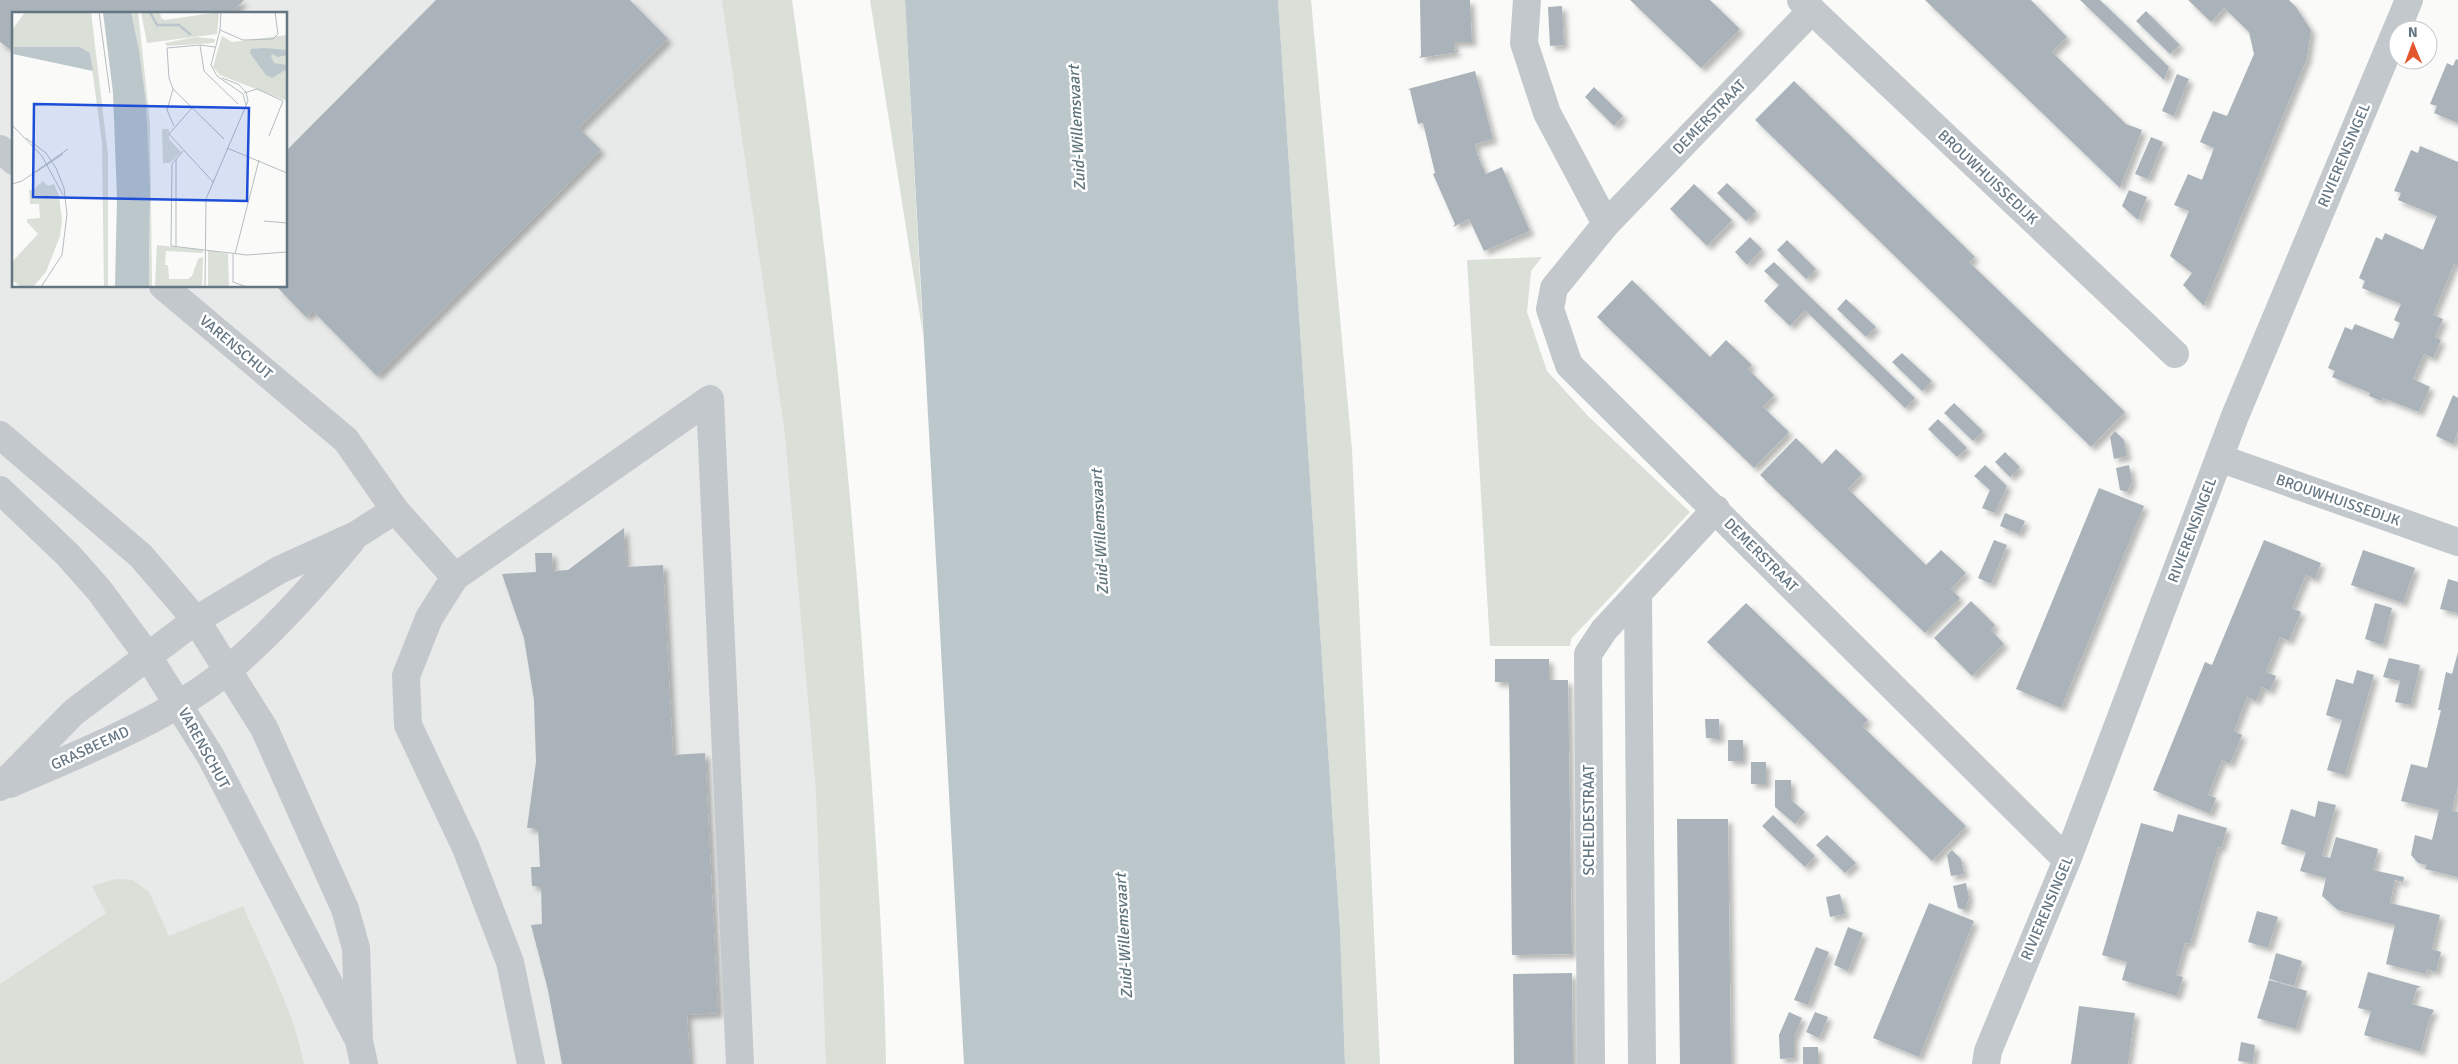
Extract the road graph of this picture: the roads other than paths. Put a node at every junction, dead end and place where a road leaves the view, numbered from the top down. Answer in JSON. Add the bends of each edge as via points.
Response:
{"nodes":[{"id":1,"x":1526,"y":0,"type":"edge"},
{"id":2,"x":2409,"y":0,"type":"edge"},
{"id":3,"x":1806,"y":5,"type":"edge"},
{"id":4,"x":0,"y":149,"type":"edge"},
{"id":5,"x":12,"y":159,"type":"edge"},
{"id":6,"x":1606,"y":224,"type":"junction"},
{"id":7,"x":165,"y":288,"type":"edge"},
{"id":8,"x":2175,"y":354,"type":"dead end"},
{"id":9,"x":0,"y":435,"type":"edge"},
{"id":10,"x":2219,"y":458,"type":"junction"},
{"id":11,"x":0,"y":490,"type":"edge"},
{"id":12,"x":1716,"y":509,"type":"junction"},
{"id":13,"x":395,"y":510,"type":"junction"},
{"id":14,"x":356,"y":535,"type":"junction"},
{"id":15,"x":2458,"y":542,"type":"edge"},
{"id":16,"x":455,"y":577,"type":"junction"},
{"id":17,"x":1638,"y":595,"type":"junction"},
{"id":18,"x":196,"y":620,"type":"junction"},
{"id":19,"x":147,"y":655,"type":"junction"},
{"id":20,"x":228,"y":670,"type":"junction"},
{"id":21,"x":179,"y":703,"type":"junction"},
{"id":22,"x":0,"y":788,"type":"edge"},
{"id":23,"x":2067,"y":860,"type":"junction"},
{"id":24,"x":362,"y":1053,"type":"edge"},
{"id":25,"x":531,"y":1064,"type":"edge"},
{"id":26,"x":740,"y":1064,"type":"edge"},
{"id":27,"x":1591,"y":1064,"type":"edge"},
{"id":28,"x":1642,"y":1064,"type":"edge"},
{"id":29,"x":1986,"y":1064,"type":"edge"}],
"edges":[{"from":1,"to":6,"type":"street","via":[[1524,43],[1547,113]]},
{"from":2,"to":10,"type":"street","name":"RIVIERENSINGEL"},
{"from":3,"to":6,"type":"street","name":"DEMERSTRAAT"},
{"from":3,"to":8,"type":"street","name":"BROUWHUISSEDIJK"},
{"from":4,"to":5,"type":"street"},
{"from":6,"to":12,"type":"street","name":"DEMERSTRAAT","via":[[1554,288],[1550,309],[1569,365]]},
{"from":7,"to":13,"type":"street","name":"VARENSCHUT","via":[[346,440]]},
{"from":9,"to":18,"type":"street","name":"VARENSCHUT","via":[[141,556]]},
{"from":10,"to":15,"type":"street","name":"BROUWHUISSEDIJK"},
{"from":10,"to":23,"type":"street","name":"RIVIERENSINGEL"},
{"from":11,"to":19,"type":"street","name":"VARENSCHUT","via":[[99,590]]},
{"from":12,"to":17,"type":"street","name":"SCHELDESTRAAT"},
{"from":12,"to":23,"type":"street","name":"DEMERSTRAAT"},
{"from":13,"to":14,"type":"street"},
{"from":13,"to":16,"type":"street","name":"VARENSCHUT"},
{"from":14,"to":18,"type":"street","via":[[279,570]]},
{"from":14,"to":20,"type":"street","via":[[301,601]]},
{"from":16,"to":25,"type":"street","via":[[429,618],[406,676],[408,725],[466,848],[510,962]]},
{"from":16,"to":26,"type":"street","via":[[710,398]]},
{"from":17,"to":27,"type":"street","name":"SCHELDESTRAAT","via":[[1604,630],[1588,654]]},
{"from":17,"to":28,"type":"street"},
{"from":18,"to":19,"type":"street","name":"GRASBEEMD"},
{"from":18,"to":20,"type":"street","name":"VARENSCHUT"},
{"from":19,"to":21,"type":"street","name":"VARENSCHUT"},
{"from":19,"to":22,"type":"street","name":"GRASBEEMD","via":[[74,712]]},
{"from":20,"to":21,"type":"street","name":"GRASBEEMD"},
{"from":20,"to":24,"type":"street","name":"VARENSCHUT","via":[[264,728],[345,908],[356,948]]},
{"from":21,"to":22,"type":"street","name":"GRASBEEMD","via":[[97,746]]},
{"from":21,"to":24,"type":"street","name":"VARENSCHUT","via":[[211,758]]},
{"from":23,"to":29,"type":"street","name":"RIVIERENSINGEL","via":[[1988,1051]]}]}
